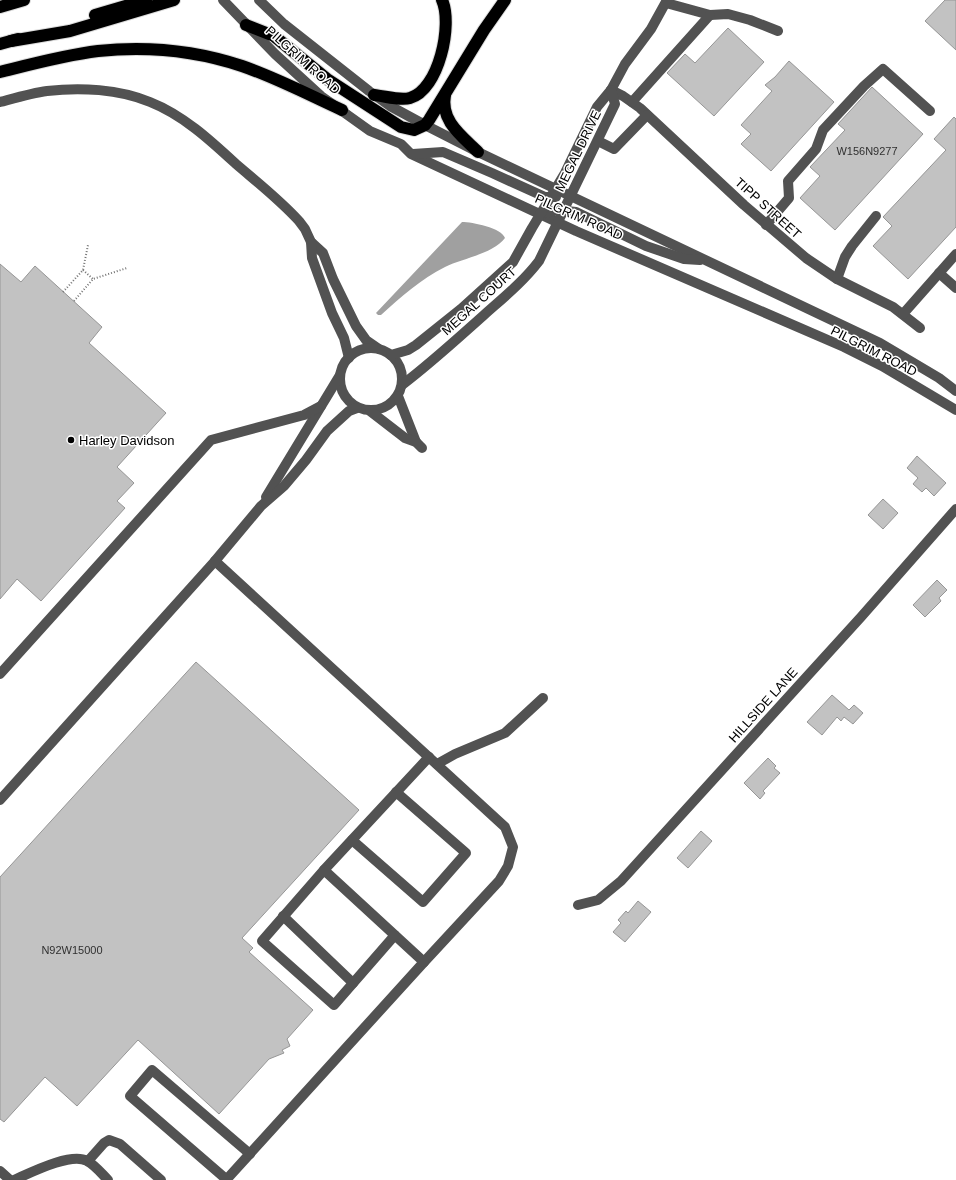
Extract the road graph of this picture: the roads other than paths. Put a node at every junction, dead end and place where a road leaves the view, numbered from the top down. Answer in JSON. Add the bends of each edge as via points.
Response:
{"nodes":[{"id":1,"x":24,"y":0,"type":"edge"},
{"id":2,"x":146,"y":0,"type":"edge"},
{"id":3,"x":174,"y":0,"type":"edge"},
{"id":4,"x":259,"y":0,"type":"edge"},
{"id":5,"x":442,"y":0,"type":"edge"},
{"id":6,"x":505,"y":0,"type":"edge"},
{"id":7,"x":666,"y":2,"type":"edge"},
{"id":8,"x":225,"y":3,"type":"edge"},
{"id":9,"x":0,"y":7,"type":"edge"},
{"id":10,"x":710,"y":15,"type":"junction"},
{"id":11,"x":246,"y":25,"type":"junction"},
{"id":12,"x":778,"y":31,"type":"dead end"},
{"id":13,"x":6,"y":43,"type":"edge"},
{"id":14,"x":0,"y":72,"type":"edge"},
{"id":15,"x":611,"y":90,"type":"junction"},
{"id":16,"x":445,"y":94,"type":"junction"},
{"id":17,"x":374,"y":95,"type":"junction"},
{"id":18,"x":0,"y":102,"type":"edge"},
{"id":19,"x":632,"y":102,"type":"junction"},
{"id":20,"x":342,"y":110,"type":"junction"},
{"id":21,"x":930,"y":111,"type":"dead end"},
{"id":22,"x":647,"y":115,"type":"junction"},
{"id":23,"x":425,"y":125,"type":"junction"},
{"id":24,"x":598,"y":141,"type":"junction"},
{"id":25,"x":478,"y":152,"type":"junction"},
{"id":26,"x":411,"y":154,"type":"junction"},
{"id":27,"x":555,"y":189,"type":"junction"},
{"id":28,"x":570,"y":196,"type":"junction"},
{"id":29,"x":550,"y":198,"type":"junction"},
{"id":30,"x":564,"y":210,"type":"junction"},
{"id":31,"x":540,"y":214,"type":"junction"},
{"id":32,"x":876,"y":216,"type":"dead end"},
{"id":33,"x":558,"y":222,"type":"junction"},
{"id":34,"x":766,"y":225,"type":"junction"},
{"id":35,"x":311,"y":242,"type":"junction"},
{"id":36,"x":956,"y":254,"type":"edge"},
{"id":37,"x":706,"y":260,"type":"junction"},
{"id":38,"x":939,"y":273,"type":"junction"},
{"id":39,"x":837,"y":279,"type":"junction"},
{"id":40,"x":956,"y":288,"type":"edge"},
{"id":41,"x":903,"y":314,"type":"junction"},
{"id":42,"x":920,"y":328,"type":"dead end"},
{"id":43,"x":379,"y":349,"type":"junction"},
{"id":44,"x":391,"y":354,"type":"junction"},
{"id":45,"x":349,"y":358,"type":"junction"},
{"id":46,"x":340,"y":375,"type":"junction"},
{"id":47,"x":402,"y":385,"type":"junction"},
{"id":48,"x":956,"y":391,"type":"edge"},
{"id":49,"x":398,"y":396,"type":"junction"},
{"id":50,"x":321,"y":406,"type":"junction"},
{"id":51,"x":357,"y":408,"type":"junction"},
{"id":52,"x":956,"y":410,"type":"edge"},
{"id":53,"x":370,"y":411,"type":"junction"},
{"id":54,"x":261,"y":506,"type":"junction"},
{"id":55,"x":956,"y":509,"type":"edge"},
{"id":56,"x":215,"y":561,"type":"junction"},
{"id":57,"x":0,"y":674,"type":"edge"},
{"id":58,"x":543,"y":698,"type":"dead end"},
{"id":59,"x":429,"y":757,"type":"junction"},
{"id":60,"x":437,"y":764,"type":"junction"},
{"id":61,"x":396,"y":792,"type":"junction"},
{"id":62,"x":0,"y":800,"type":"edge"},
{"id":63,"x":352,"y":840,"type":"junction"},
{"id":64,"x":324,"y":870,"type":"junction"},
{"id":65,"x":578,"y":905,"type":"dead end"},
{"id":66,"x":283,"y":916,"type":"junction"},
{"id":67,"x":395,"y":935,"type":"junction"},
{"id":68,"x":424,"y":962,"type":"junction"},
{"id":69,"x":353,"y":983,"type":"junction"},
{"id":70,"x":250,"y":1154,"type":"junction"},
{"id":71,"x":88,"y":1161,"type":"junction"},
{"id":72,"x":0,"y":1171,"type":"edge"},
{"id":73,"x":10,"y":1180,"type":"edge"},
{"id":74,"x":14,"y":1180,"type":"edge"},
{"id":75,"x":108,"y":1180,"type":"edge"},
{"id":76,"x":161,"y":1180,"type":"edge"},
{"id":77,"x":226,"y":1180,"type":"edge"}],
"edges":[{"from":1,"to":9,"type":"highway"},
{"from":2,"to":13,"type":"highway"},
{"from":3,"to":13,"type":"highway","via":[[70,31]]},
{"from":4,"to":17,"type":"street","name":"PILGRIM ROAD","via":[[284,24]]},
{"from":5,"to":17,"type":"highway","via":[[446,22],[443,52],[428,84],[411,98]]},
{"from":6,"to":16,"type":"highway"},
{"from":7,"to":10,"type":"street"},
{"from":7,"to":15,"type":"street","name":"MEGAL DRIVE"},
{"from":8,"to":11,"type":"street","name":"PILGRIM ROAD"},
{"from":10,"to":12,"type":"street","via":[[728,14]]},
{"from":10,"to":19,"type":"street"},
{"from":11,"to":20,"type":"street","name":"PILGRIM ROAD","via":[[312,88]]},
{"from":11,"to":23,"type":"highway","via":[[274,36],[327,79],[394,123],[414,130]]},
{"from":14,"to":20,"type":"highway","via":[[98,51],[138,49],[177,52],[214,58],[244,67]]},
{"from":15,"to":19,"type":"street","name":"TIPP STREET"},
{"from":15,"to":24,"type":"street","name":"MEGAL DRIVE","via":[[616,104]]},
{"from":15,"to":27,"type":"street","name":"MEGAL DRIVE","via":[[597,107],[568,169]]},
{"from":16,"to":23,"type":"highway"},
{"from":16,"to":25,"type":"highway","via":[[444,109],[447,119]]},
{"from":17,"to":23,"type":"street","name":"PILGRIM ROAD"},
{"from":18,"to":35,"type":"street","via":[[46,91],[96,90],[149,102],[170,112],[209,140],[291,212],[305,229]]},
{"from":19,"to":22,"type":"street","name":"TIPP STREET"},
{"from":20,"to":26,"type":"street","name":"PILGRIM ROAD","via":[[370,131],[401,144]]},
{"from":21,"to":34,"type":"street","via":[[883,69],[823,130],[816,149],[788,182],[788,198]]},
{"from":22,"to":24,"type":"street","via":[[614,149]]},
{"from":22,"to":34,"type":"street","name":"TIPP STREET"},
{"from":23,"to":25,"type":"street","name":"PILGRIM ROAD"},
{"from":24,"to":28,"type":"street","name":"MEGAL DRIVE"},
{"from":25,"to":27,"type":"street","name":"PILGRIM ROAD"},
{"from":26,"to":29,"type":"street","via":[[443,152],[526,190]]},
{"from":26,"to":31,"type":"street","name":"PILGRIM ROAD"},
{"from":27,"to":28,"type":"street","name":"PILGRIM ROAD"},
{"from":27,"to":29,"type":"street","name":"MEGAL DRIVE"},
{"from":28,"to":29,"type":"street"},
{"from":28,"to":30,"type":"street","name":"MEGAL DRIVE"},
{"from":28,"to":37,"type":"street","name":"PILGRIM ROAD"},
{"from":29,"to":31,"type":"street","name":"MEGAL DRIVE"},
{"from":30,"to":31,"type":"street"},
{"from":30,"to":33,"type":"street","name":"MEGAL DRIVE"},
{"from":30,"to":37,"type":"street","via":[[576,212],[646,246],[684,259]]},
{"from":31,"to":33,"type":"street","name":"PILGRIM ROAD"},
{"from":31,"to":44,"type":"street","name":"MEGAL COURT","via":[[513,262],[505,270],[416,346]]},
{"from":32,"to":39,"type":"street","via":[[848,252]]},
{"from":33,"to":47,"type":"street","name":"MEGAL COURT","via":[[541,256],[525,278]]},
{"from":33,"to":52,"type":"street","name":"PILGRIM ROAD","via":[[844,347],[882,366]]},
{"from":34,"to":39,"type":"street","name":"TIPP STREET","via":[[806,258]]},
{"from":35,"to":43,"type":"street","via":[[323,253],[356,326],[366,340]]},
{"from":35,"to":45,"type":"street","via":[[312,258],[332,314],[344,338]]},
{"from":36,"to":38,"type":"street"},
{"from":37,"to":48,"type":"street","name":"PILGRIM ROAD","via":[[880,343]]},
{"from":38,"to":40,"type":"street"},
{"from":38,"to":41,"type":"street"},
{"from":39,"to":41,"type":"street","name":"TIPP STREET"},
{"from":41,"to":42,"type":"street","name":"TIPP STREET"},
{"from":43,"to":44,"type":"street"},
{"from":43,"to":45,"type":"street","via":[[366,348]]},
{"from":44,"to":47,"type":"street","via":[[400,365]]},
{"from":45,"to":46,"type":"street"},
{"from":46,"to":50,"type":"street"},
{"from":46,"to":51,"type":"street","via":[[341,388],[347,399]]},
{"from":47,"to":49,"type":"street"},
{"from":49,"to":53,"type":"street","via":[[383,408]]},
{"from":49,"to":53,"type":"street","via":[[419,445],[405,438]]},
{"from":50,"to":54,"type":"street"},
{"from":50,"to":57,"type":"street","via":[[304,415],[211,440]]},
{"from":51,"to":53,"type":"street"},
{"from":51,"to":54,"type":"street","via":[[349,411],[327,431],[284,486]]},
{"from":54,"to":56,"type":"street"},
{"from":55,"to":65,"type":"street","name":"HILLSIDE LANE","via":[[621,881],[598,900]]},
{"from":56,"to":59,"type":"street"},
{"from":56,"to":62,"type":"street"},
{"from":58,"to":60,"type":"street","via":[[505,733]]},
{"from":59,"to":60,"type":"street"},
{"from":59,"to":61,"type":"street"},
{"from":60,"to":68,"type":"street","via":[[505,827],[513,847],[508,866],[499,881]]},
{"from":61,"to":63,"type":"street"},
{"from":61,"to":63,"type":"street","via":[[466,853],[423,902]]},
{"from":63,"to":64,"type":"street"},
{"from":64,"to":66,"type":"street"},
{"from":64,"to":67,"type":"street"},
{"from":66,"to":69,"type":"street"},
{"from":66,"to":69,"type":"street","via":[[262,940],[334,1005]]},
{"from":67,"to":68,"type":"street"},
{"from":67,"to":69,"type":"street"},
{"from":68,"to":70,"type":"street"},
{"from":70,"to":77,"type":"street"},
{"from":70,"to":77,"type":"street","via":[[152,1070],[130,1096]]},
{"from":71,"to":74,"type":"street","via":[[65,1159]]},
{"from":71,"to":75,"type":"street"},
{"from":71,"to":76,"type":"street","via":[[104,1143],[109,1140],[115,1141]]},
{"from":72,"to":73,"type":"street"}]}
